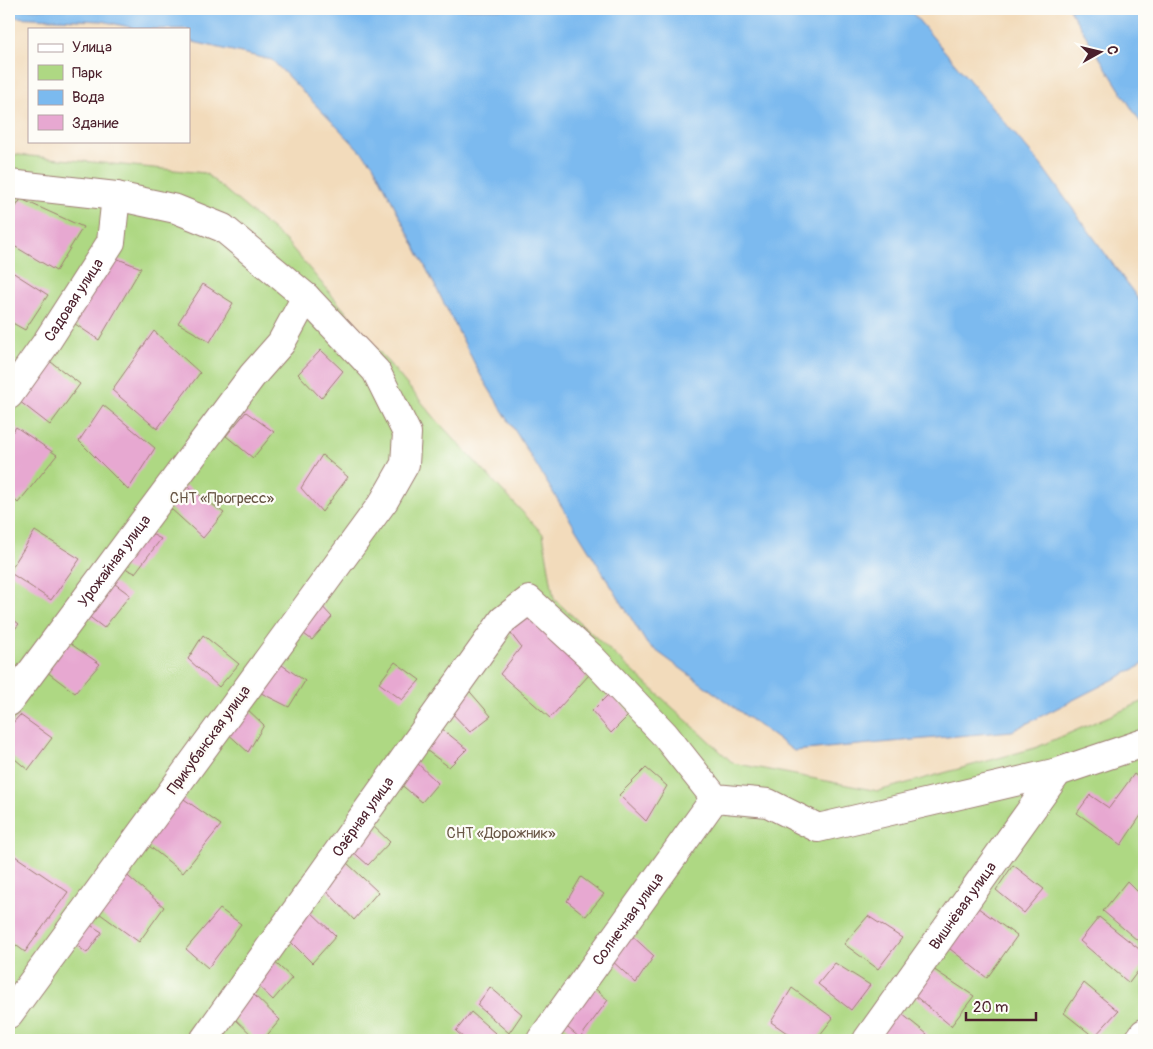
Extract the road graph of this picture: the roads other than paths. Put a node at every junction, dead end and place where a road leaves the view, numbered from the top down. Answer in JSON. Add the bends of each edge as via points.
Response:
{"nodes":[{"id":1,"x":9,"y":184,"type":"edge"},
{"id":2,"x":116,"y":196,"type":"junction"},
{"id":3,"x":306,"y":296,"type":"junction"},
{"id":4,"x":9,"y":395,"type":"edge"},
{"id":5,"x":9,"y":702,"type":"edge"},
{"id":6,"x":1144,"y":743,"type":"edge"},
{"id":7,"x":1058,"y":772,"type":"junction"},
{"id":8,"x":715,"y":798,"type":"junction"},
{"id":9,"x":9,"y":1014,"type":"edge"},
{"id":10,"x":1144,"y":1033,"type":"edge"},
{"id":11,"x":204,"y":1040,"type":"edge"},
{"id":12,"x":541,"y":1040,"type":"edge"},
{"id":13,"x":867,"y":1040,"type":"edge"},
{"id":14,"x":1139,"y":1040,"type":"edge"}],
"edges":[{"from":1,"to":2,"type":"street"},
{"from":2,"to":3,"type":"street","via":[[176,209],[223,228]]},
{"from":2,"to":4,"type":"street","name":"Садовая улица","via":[[111,242]]},
{"from":3,"to":5,"type":"street","name":"Урожайная улица","via":[[281,343],[252,376]]},
{"from":3,"to":9,"type":"street","name":"Прикубанская улица","via":[[376,371],[407,433],[405,464],[384,501]]},
{"from":6,"to":7,"type":"street"},
{"from":7,"to":8,"type":"street","via":[[818,828],[768,803]]},
{"from":7,"to":13,"type":"street","name":"Вишнёвая улица"},
{"from":8,"to":11,"type":"street","name":"Озёрная улица","via":[[658,728],[590,656],[529,600],[503,620]]},
{"from":8,"to":12,"type":"street","name":"Солнечная улица"},
{"from":10,"to":14,"type":"street"}]}
